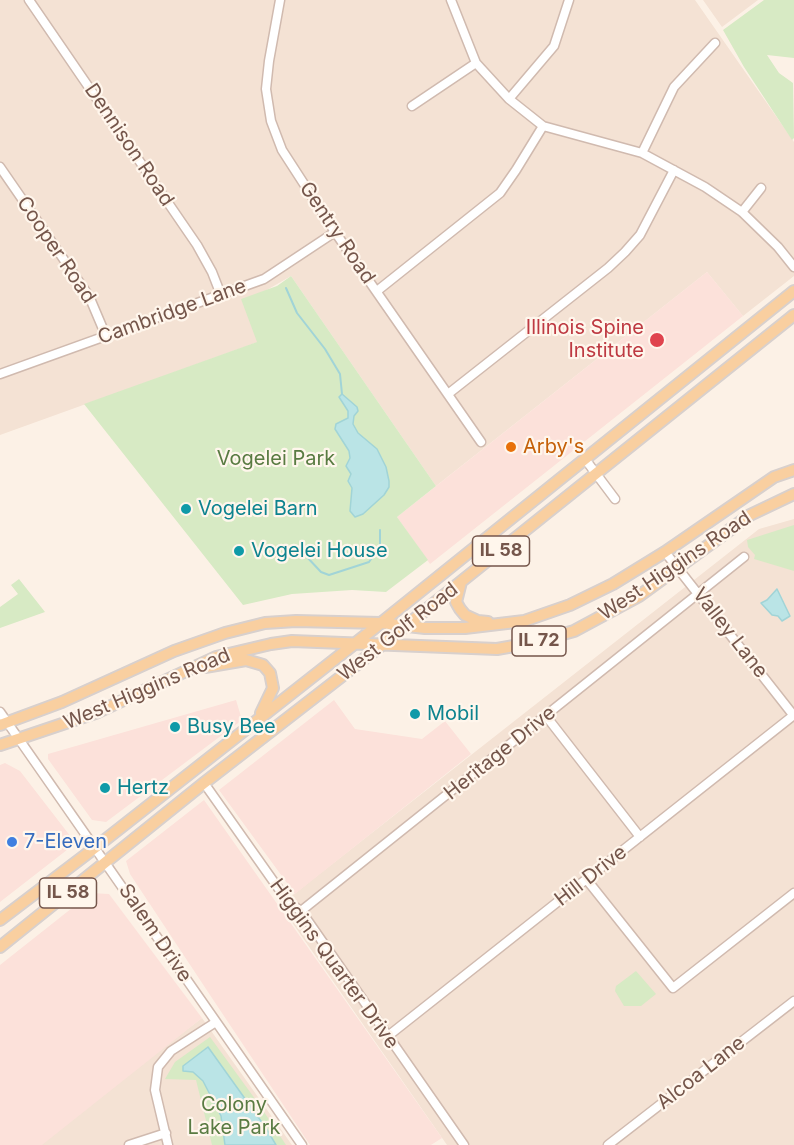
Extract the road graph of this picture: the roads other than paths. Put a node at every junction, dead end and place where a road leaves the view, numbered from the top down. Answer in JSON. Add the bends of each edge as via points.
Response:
{"nodes":[{"id":1,"x":29,"y":0,"type":"edge"},
{"id":2,"x":280,"y":0,"type":"edge"},
{"id":3,"x":452,"y":0,"type":"edge"},
{"id":4,"x":569,"y":0,"type":"edge"},
{"id":5,"x":715,"y":43,"type":"dead end"},
{"id":6,"x":476,"y":63,"type":"junction"},
{"id":7,"x":509,"y":99,"type":"junction"},
{"id":8,"x":412,"y":106,"type":"dead end"},
{"id":9,"x":543,"y":126,"type":"junction"},
{"id":10,"x":642,"y":153,"type":"junction"},
{"id":11,"x":0,"y":167,"type":"edge"},
{"id":12,"x":674,"y":170,"type":"junction"},
{"id":13,"x":761,"y":188,"type":"dead end"},
{"id":14,"x":742,"y":212,"type":"junction"},
{"id":15,"x":335,"y":232,"type":"junction"},
{"id":16,"x":794,"y":267,"type":"edge"},
{"id":17,"x":377,"y":291,"type":"junction"},
{"id":18,"x":794,"y":291,"type":"edge"},
{"id":19,"x":221,"y":295,"type":"junction"},
{"id":20,"x":794,"y":315,"type":"edge"},
{"id":21,"x":106,"y":336,"type":"junction"},
{"id":22,"x":0,"y":374,"type":"edge"},
{"id":23,"x":448,"y":394,"type":"junction"},
{"id":24,"x":481,"y":442,"type":"dead end"},
{"id":25,"x":585,"y":459,"type":"junction"},
{"id":26,"x":794,"y":470,"type":"edge"},
{"id":27,"x":596,"y":474,"type":"junction"},
{"id":28,"x":794,"y":494,"type":"edge"},
{"id":29,"x":615,"y":499,"type":"dead end"},
{"id":30,"x":665,"y":552,"type":"junction"},
{"id":31,"x":744,"y":557,"type":"dead end"},
{"id":32,"x":678,"y":567,"type":"junction"},
{"id":33,"x":461,"y":582,"type":"junction"},
{"id":34,"x":699,"y":593,"type":"junction"},
{"id":35,"x":381,"y":623,"type":"junction"},
{"id":36,"x":503,"y":624,"type":"junction"},
{"id":37,"x":404,"y":626,"type":"junction"},
{"id":38,"x":354,"y":644,"type":"junction"},
{"id":39,"x":382,"y":645,"type":"junction"},
{"id":40,"x":190,"y":670,"type":"junction"},
{"id":41,"x":0,"y":712,"type":"edge"},
{"id":42,"x":794,"y":715,"type":"edge"},
{"id":43,"x":546,"y":716,"type":"junction"},
{"id":44,"x":256,"y":720,"type":"junction"},
{"id":45,"x":3,"y":724,"type":"edge"},
{"id":46,"x":19,"y":740,"type":"junction"},
{"id":47,"x":0,"y":745,"type":"edge"},
{"id":48,"x":204,"y":783,"type":"junction"},
{"id":49,"x":640,"y":837,"type":"junction"},
{"id":50,"x":96,"y":847,"type":"junction"},
{"id":51,"x":106,"y":862,"type":"junction"},
{"id":52,"x":587,"y":880,"type":"junction"},
{"id":53,"x":794,"y":893,"type":"edge"},
{"id":54,"x":301,"y":911,"type":"junction"},
{"id":55,"x":0,"y":920,"type":"edge"},
{"id":56,"x":0,"y":947,"type":"edge"},
{"id":57,"x":794,"y":1001,"type":"edge"},
{"id":58,"x":216,"y":1022,"type":"junction"},
{"id":59,"x":388,"y":1036,"type":"junction"},
{"id":60,"x":166,"y":1133,"type":"junction"},
{"id":61,"x":129,"y":1145,"type":"edge"},
{"id":62,"x":168,"y":1145,"type":"edge"},
{"id":63,"x":302,"y":1145,"type":"edge"},
{"id":64,"x":464,"y":1145,"type":"edge"},
{"id":65,"x":608,"y":1145,"type":"edge"}],
"edges":[{"from":1,"to":19,"type":"street","name":"Dennison Road","via":[[197,245]]},
{"from":2,"to":15,"type":"street","name":"Gentry Road","via":[[267,78],[271,121],[282,150]]},
{"from":3,"to":6,"type":"street"},
{"from":4,"to":7,"type":"street","via":[[554,46]]},
{"from":5,"to":10,"type":"street","via":[[674,87]]},
{"from":6,"to":7,"type":"street"},
{"from":6,"to":8,"type":"street"},
{"from":7,"to":9,"type":"street"},
{"from":9,"to":10,"type":"street"},
{"from":9,"to":17,"type":"street","via":[[500,192]]},
{"from":10,"to":12,"type":"street"},
{"from":11,"to":21,"type":"street","name":"Cooper Road","via":[[89,296]]},
{"from":12,"to":14,"type":"street"},
{"from":12,"to":23,"type":"street","via":[[640,235],[609,268]]},
{"from":13,"to":14,"type":"street"},
{"from":14,"to":16,"type":"street"},
{"from":15,"to":17,"type":"street","name":"Gentry Road"},
{"from":15,"to":19,"type":"street","name":"Cambridge Lane","via":[[274,273]]},
{"from":17,"to":23,"type":"street","name":"Gentry Road"},
{"from":18,"to":25,"type":"main road","name":"West Golf Road","number":"IL 58"},
{"from":19,"to":21,"type":"street","name":"Cambridge Lane"},
{"from":20,"to":27,"type":"main road","name":"West Golf Road","number":"IL 58"},
{"from":21,"to":22,"type":"street","name":"Cambridge Lane"},
{"from":23,"to":24,"type":"street","name":"Gentry Road"},
{"from":25,"to":27,"type":"street"},
{"from":25,"to":35,"type":"main road","name":"West Golf Road","number":"IL 58"},
{"from":26,"to":30,"type":"main road","name":"West Higgins Road","number":"IL 72","via":[[774,477]]},
{"from":27,"to":29,"type":"street"},
{"from":27,"to":33,"type":"main road","name":"West Golf Road","number":"IL 58"},
{"from":28,"to":32,"type":"main road","name":"West Higgins Road","number":"IL 72","via":[[750,515]]},
{"from":30,"to":32,"type":"street","name":"Valley Lane"},
{"from":30,"to":36,"type":"main road","name":"West Higgins Road","number":"IL 72","via":[[570,605]]},
{"from":31,"to":34,"type":"street","name":"Heritage Drive"},
{"from":32,"to":34,"type":"street","name":"Valley Lane"},
{"from":32,"to":39,"type":"main road","name":"West Higgins Road","number":"IL 72","via":[[610,613],[574,631],[531,643],[497,649]]},
{"from":33,"to":36,"type":"main road","via":[[456,602],[465,615]]},
{"from":33,"to":37,"type":"main road","name":"West Golf Road","number":"IL 58"},
{"from":34,"to":42,"type":"street","name":"Valley Lane"},
{"from":34,"to":43,"type":"street","name":"Heritage Drive"},
{"from":35,"to":37,"type":"main road","name":"West Higgins Road","number":"IL 72"},
{"from":35,"to":38,"type":"main road","name":"West Golf Road","number":"IL 58"},
{"from":35,"to":45,"type":"main road","name":"West Higgins Road","number":"IL 72","via":[[276,622],[225,633]]},
{"from":36,"to":37,"type":"main road","name":"West Higgins Road","number":"IL 72","via":[[465,628]]},
{"from":37,"to":39,"type":"main road","name":"West Golf Road","number":"IL 58"},
{"from":38,"to":39,"type":"main road","name":"West Higgins Road","number":"IL 72"},
{"from":38,"to":40,"type":"main road","name":"West Higgins Road","number":"IL 72","via":[[272,644],[216,657]]},
{"from":38,"to":44,"type":"main road","name":"West Golf Road","number":"IL 58"},
{"from":39,"to":48,"type":"main road","name":"West Golf Road","number":"IL 58"},
{"from":40,"to":44,"type":"main road","via":[[246,660],[263,665],[270,673],[273,691]]},
{"from":40,"to":46,"type":"main road","name":"West Higgins Road","number":"IL 72","via":[[98,712]]},
{"from":41,"to":45,"type":"street","name":"Salem Drive"},
{"from":42,"to":49,"type":"street","name":"Hill Drive"},
{"from":43,"to":49,"type":"street"},
{"from":43,"to":54,"type":"street","name":"Heritage Drive"},
{"from":44,"to":50,"type":"main road","name":"West Golf Road","number":"IL 58"},
{"from":45,"to":46,"type":"street","name":"Salem Drive"},
{"from":46,"to":47,"type":"main road","name":"West Higgins Road","number":"IL 72"},
{"from":46,"to":50,"type":"street","name":"Salem Drive"},
{"from":48,"to":51,"type":"main road","name":"West Golf Road","number":"IL 58"},
{"from":48,"to":54,"type":"street","name":"Higgins Quarter Drive","via":[[288,902]]},
{"from":49,"to":52,"type":"street","name":"Hill Drive"},
{"from":50,"to":51,"type":"street","name":"Salem Drive"},
{"from":50,"to":55,"type":"main road","name":"West Golf Road","number":"IL 58"},
{"from":51,"to":56,"type":"main road","name":"West Golf Road","number":"IL 58"},
{"from":51,"to":58,"type":"street","name":"Salem Drive"},
{"from":52,"to":53,"type":"street","via":[[673,988]]},
{"from":52,"to":59,"type":"street","name":"Hill Drive"},
{"from":54,"to":59,"type":"street","name":"Higgins Quarter Drive"},
{"from":57,"to":65,"type":"street","name":"Alcoa Lane"},
{"from":58,"to":60,"type":"street","via":[[171,1051],[158,1067],[155,1090]]},
{"from":58,"to":63,"type":"street","name":"Salem Drive"},
{"from":59,"to":64,"type":"street","name":"Higgins Quarter Drive"},
{"from":60,"to":61,"type":"street"},
{"from":60,"to":62,"type":"street"}]}
